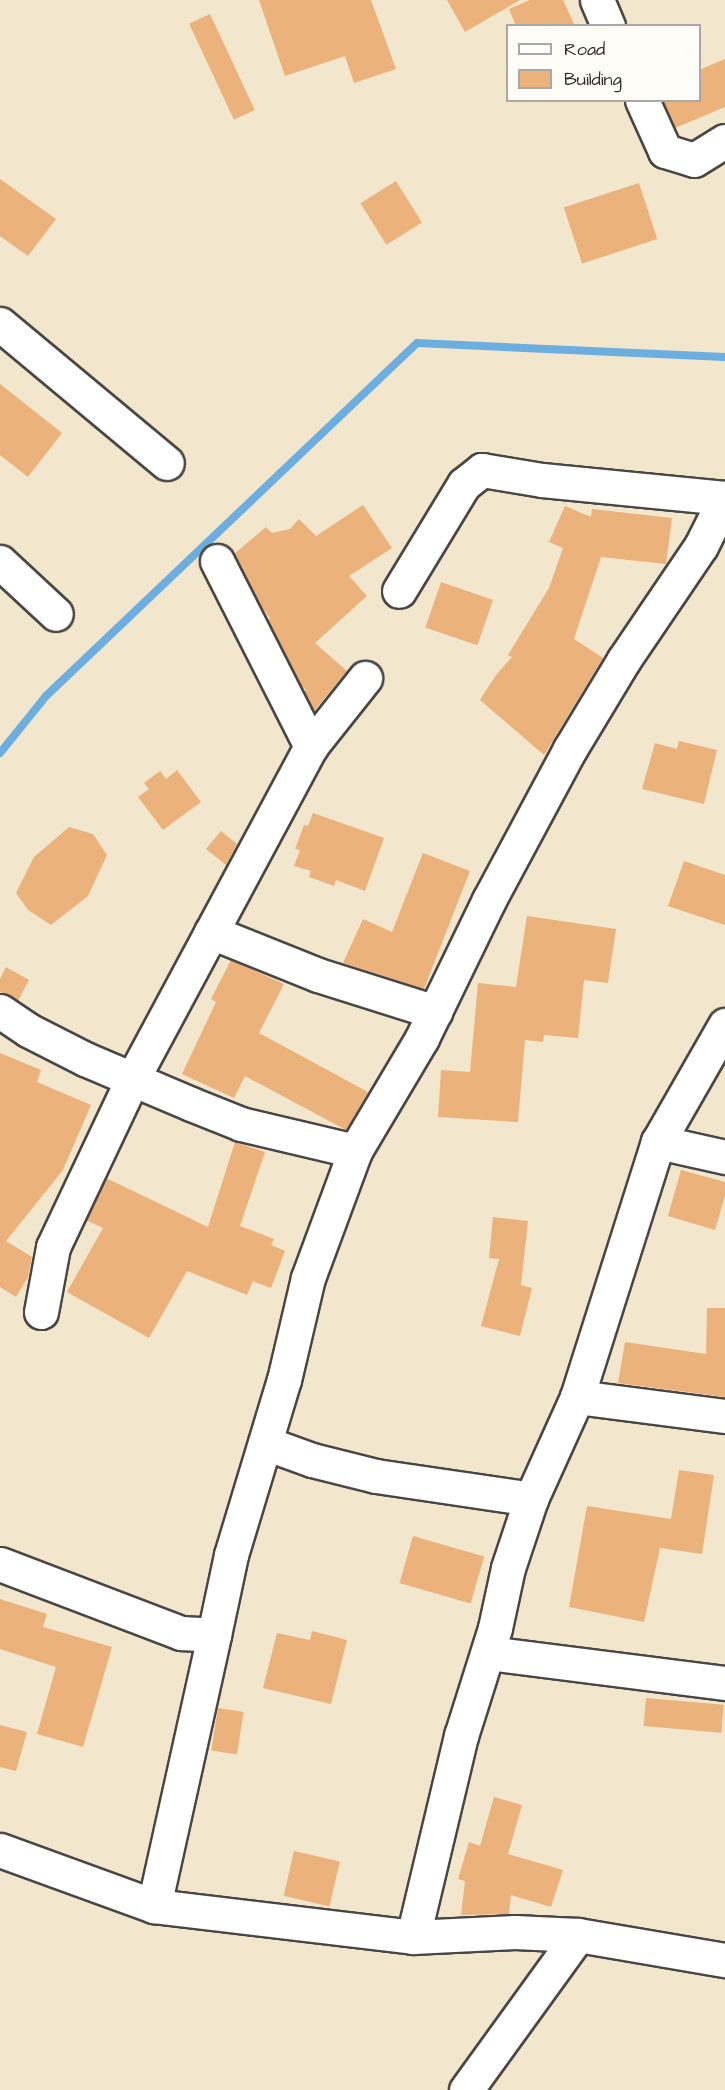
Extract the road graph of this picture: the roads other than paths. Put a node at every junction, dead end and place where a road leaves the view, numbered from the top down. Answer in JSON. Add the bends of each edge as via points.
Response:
{"nodes":[{"id":1,"x":597,"y":0,"type":"edge"},
{"id":2,"x":608,"y":24,"type":"edge"},
{"id":3,"x":643,"y":102,"type":"edge"},
{"id":4,"x":725,"y":141,"type":"edge"},
{"id":5,"x":0,"y":324,"type":"edge"},
{"id":6,"x":167,"y":463,"type":"dead end"},
{"id":7,"x":217,"y":561,"type":"dead end"},
{"id":8,"x":0,"y":562,"type":"edge"},
{"id":9,"x":399,"y":591,"type":"dead end"},
{"id":10,"x":56,"y":614,"type":"dead end"},
{"id":11,"x":365,"y":678,"type":"dead end"},
{"id":12,"x":311,"y":746,"type":"junction"},
{"id":13,"x":211,"y":932,"type":"junction"},
{"id":14,"x":0,"y":1011,"type":"edge"},
{"id":15,"x":435,"y":1012,"type":"junction"},
{"id":16,"x":725,"y":1025,"type":"edge"},
{"id":17,"x":133,"y":1078,"type":"junction"},
{"id":18,"x":658,"y":1142,"type":"junction"},
{"id":19,"x":355,"y":1151,"type":"junction"},
{"id":20,"x":725,"y":1157,"type":"edge"},
{"id":21,"x":41,"y":1312,"type":"dead end"},
{"id":22,"x":577,"y":1397,"type":"junction"},
{"id":23,"x":725,"y":1416,"type":"edge"},
{"id":24,"x":265,"y":1443,"type":"junction"},
{"id":25,"x":531,"y":1499,"type":"junction"},
{"id":26,"x":0,"y":1564,"type":"edge"},
{"id":27,"x":214,"y":1635,"type":"junction"},
{"id":28,"x":488,"y":1653,"type":"junction"},
{"id":29,"x":725,"y":1683,"type":"edge"},
{"id":30,"x":0,"y":1850,"type":"edge"},
{"id":31,"x":154,"y":1906,"type":"junction"},
{"id":32,"x":578,"y":1935,"type":"junction"},
{"id":33,"x":413,"y":1937,"type":"junction"},
{"id":34,"x":725,"y":1960,"type":"edge"},
{"id":35,"x":466,"y":2090,"type":"edge"}],
"edges":[{"from":1,"to":2,"type":"street"},
{"from":3,"to":4,"type":"street","via":[[665,151],[694,160]]},
{"from":5,"to":6,"type":"street"},
{"from":7,"to":12,"type":"street"},
{"from":8,"to":10,"type":"street"},
{"from":9,"to":15,"type":"street","via":[[464,484],[482,471],[725,498],[701,546],[623,661],[570,749],[489,900]]},
{"from":11,"to":12,"type":"street"},
{"from":12,"to":13,"type":"street"},
{"from":13,"to":15,"type":"street","via":[[318,975]]},
{"from":13,"to":17,"type":"street"},
{"from":14,"to":17,"type":"street","via":[[85,1059]]},
{"from":15,"to":19,"type":"street"},
{"from":16,"to":18,"type":"street"},
{"from":17,"to":19,"type":"street","via":[[241,1124]]},
{"from":17,"to":21,"type":"street","via":[[53,1247]]},
{"from":18,"to":20,"type":"street"},
{"from":18,"to":22,"type":"street"},
{"from":19,"to":24,"type":"street","via":[[308,1278],[285,1380]]},
{"from":22,"to":23,"type":"street"},
{"from":22,"to":25,"type":"street"},
{"from":24,"to":25,"type":"street","via":[[376,1476]]},
{"from":24,"to":27,"type":"street","via":[[231,1555]]},
{"from":25,"to":28,"type":"street","via":[[508,1568]]},
{"from":26,"to":27,"type":"street","via":[[181,1633]]},
{"from":27,"to":31,"type":"street"},
{"from":28,"to":29,"type":"street"},
{"from":28,"to":33,"type":"street","via":[[460,1736]]},
{"from":30,"to":31,"type":"street"},
{"from":31,"to":33,"type":"street"},
{"from":32,"to":33,"type":"street","via":[[515,1932]]},
{"from":32,"to":34,"type":"street"},
{"from":32,"to":35,"type":"street"}]}
